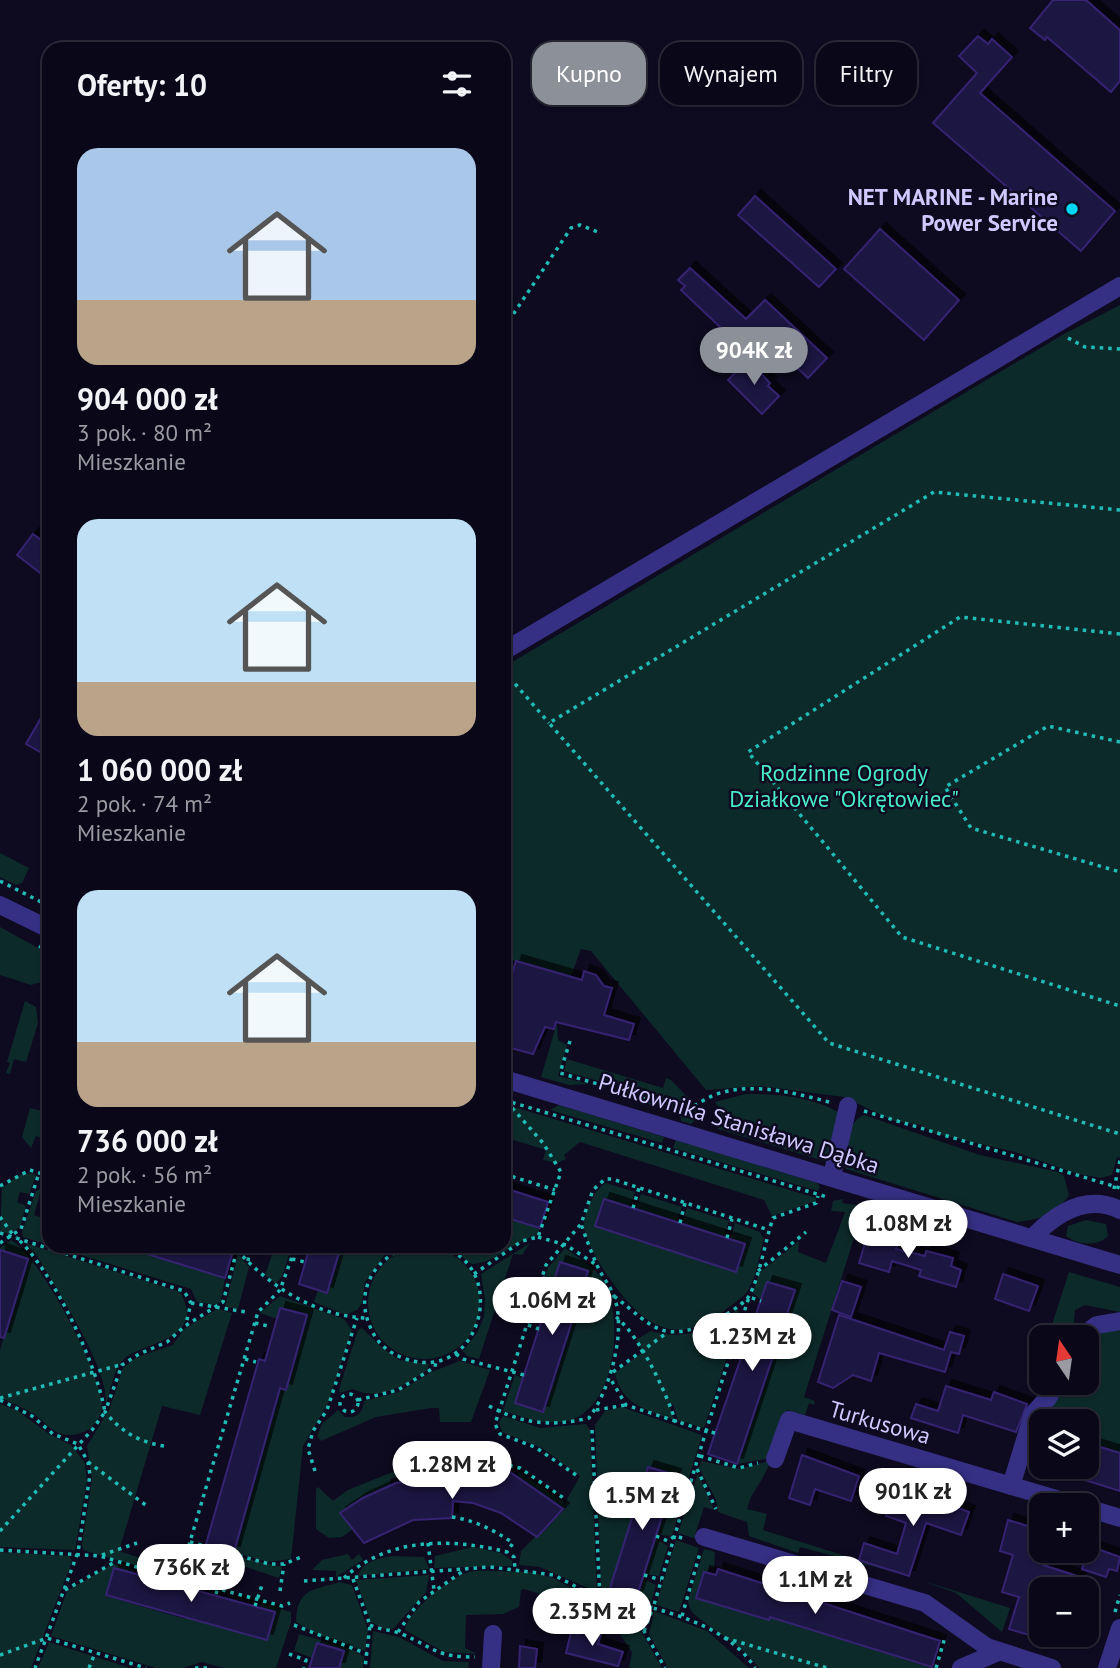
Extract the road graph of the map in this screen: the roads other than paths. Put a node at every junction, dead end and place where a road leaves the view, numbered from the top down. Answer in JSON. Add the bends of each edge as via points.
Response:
{"nodes":[{"id":1,"x":1120,"y":286,"type":"edge"},
{"id":2,"x":511,"y":647,"type":"edge"},
{"id":3,"x":0,"y":905,"type":"edge"},
{"id":4,"x":42,"y":926,"type":"edge"},
{"id":5,"x":511,"y":1081,"type":"edge"},
{"id":6,"x":848,"y":1106,"type":"road end"},
{"id":7,"x":832,"y":1176,"type":"junction"},
{"id":8,"x":1114,"y":1200,"type":"edge"},
{"id":9,"x":1032,"y":1238,"type":"junction"},
{"id":10,"x":1120,"y":1265,"type":"edge"},
{"id":11,"x":1120,"y":1321,"type":"edge"},
{"id":12,"x":1097,"y":1325,"type":"edge"},
{"id":13,"x":1050,"y":1395,"type":"edge"},
{"id":14,"x":775,"y":1459,"type":"road end"},
{"id":15,"x":1011,"y":1486,"type":"junction"},
{"id":16,"x":1035,"y":1493,"type":"edge"},
{"id":17,"x":1099,"y":1512,"type":"edge"},
{"id":18,"x":1120,"y":1518,"type":"edge"},
{"id":19,"x":704,"y":1537,"type":"road end"},
{"id":20,"x":1120,"y":1628,"type":"edge"},
{"id":21,"x":493,"y":1634,"type":"dead end"},
{"id":22,"x":999,"y":1652,"type":"junction"},
{"id":23,"x":491,"y":1668,"type":"edge"},
{"id":24,"x":961,"y":1668,"type":"edge"},
{"id":25,"x":1052,"y":1668,"type":"edge"},
{"id":26,"x":1107,"y":1668,"type":"edge"}],
"edges":[{"from":1,"to":2,"type":"street"},
{"from":3,"to":4,"type":"street"},
{"from":5,"to":7,"type":"street","name":"Pułkownika Stanisława Dąbka"},
{"from":6,"to":7,"type":"street"},
{"from":7,"to":9,"type":"street","name":"Pułkownika Stanisława Dąbka"},
{"from":8,"to":9,"type":"street","via":[[1080,1205],[1052,1217]]},
{"from":9,"to":10,"type":"street","name":"Pułkownika Stanisława Dąbka"},
{"from":11,"to":12,"type":"street"},
{"from":13,"to":15,"type":"street","via":[[1033,1414]]},
{"from":14,"to":15,"type":"street","name":"Turkusowa","via":[[789,1420]]},
{"from":15,"to":16,"type":"street","name":"Turkusowa"},
{"from":17,"to":18,"type":"street"},
{"from":19,"to":22,"type":"street","via":[[925,1603]]},
{"from":20,"to":26,"type":"street"},
{"from":21,"to":23,"type":"street"},
{"from":22,"to":24,"type":"street"},
{"from":22,"to":25,"type":"street"}]}
